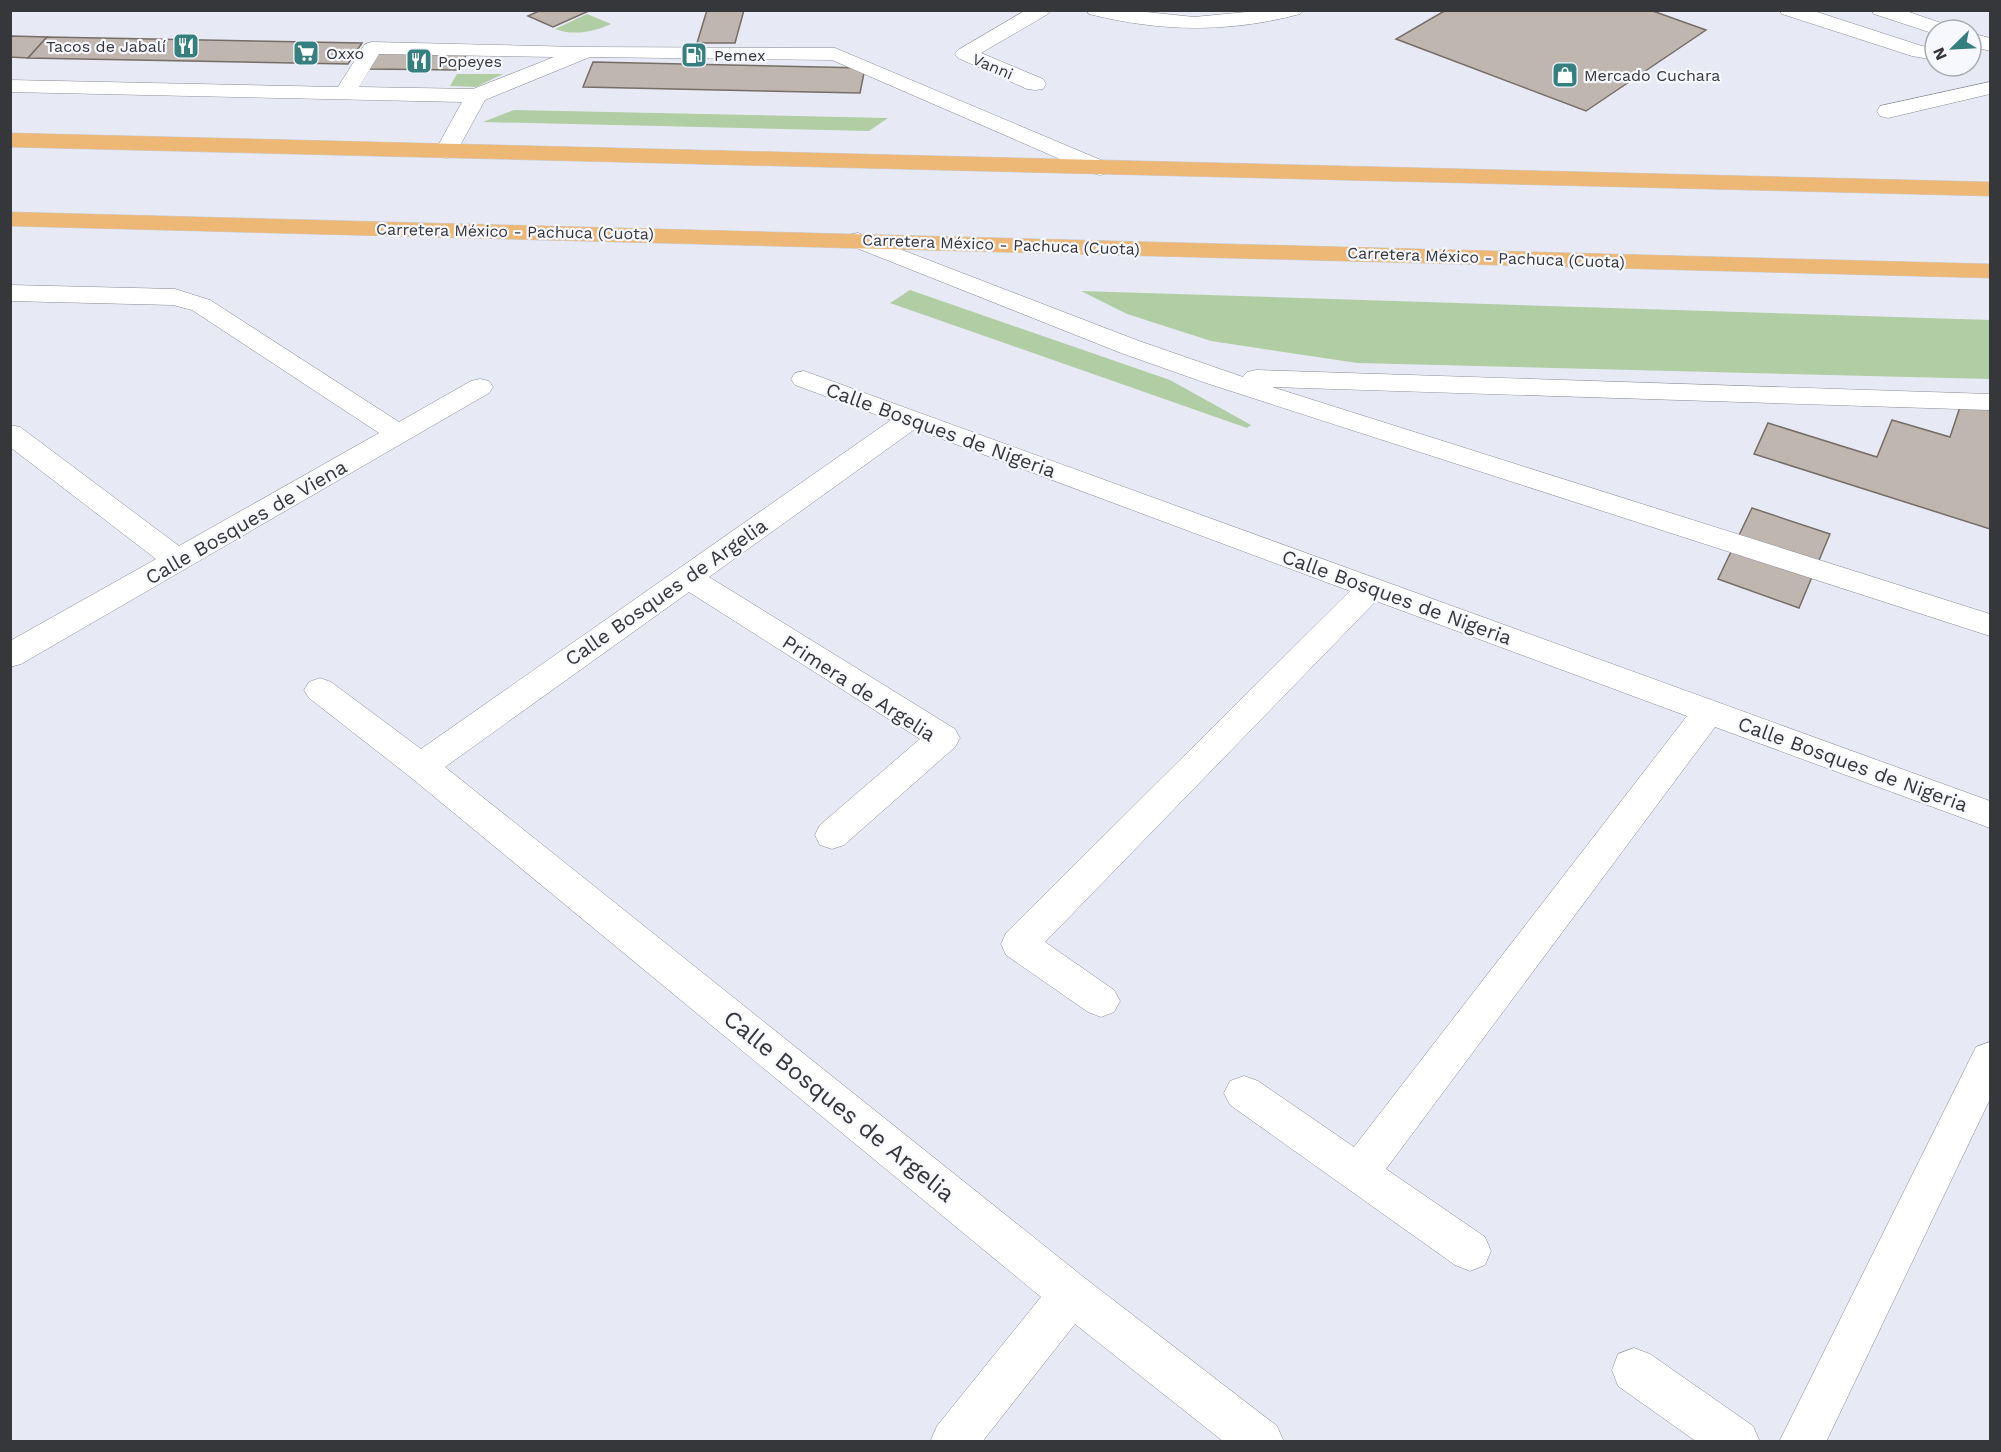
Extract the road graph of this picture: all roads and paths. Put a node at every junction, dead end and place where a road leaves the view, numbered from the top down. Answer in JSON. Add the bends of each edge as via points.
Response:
{"nodes":[{"id":1,"x":1041,"y":10,"type":"edge"},
{"id":2,"x":1293,"y":10,"type":"edge"},
{"id":3,"x":1789,"y":10,"type":"edge"},
{"id":4,"x":1881,"y":10,"type":"edge"},
{"id":5,"x":1103,"y":11,"type":"edge"},
{"id":6,"x":1923,"y":24,"type":"edge"},
{"id":7,"x":587,"y":51,"type":"junction"},
{"id":8,"x":1923,"y":52,"type":"edge"},
{"id":9,"x":1035,"y":84,"type":"dead end"},
{"id":10,"x":10,"y":86,"type":"edge"},
{"id":11,"x":1990,"y":88,"type":"edge"},
{"id":12,"x":345,"y":93,"type":"junction"},
{"id":13,"x":476,"y":96,"type":"junction"},
{"id":14,"x":1888,"y":111,"type":"dead end"},
{"id":15,"x":10,"y":140,"type":"edge"},
{"id":16,"x":446,"y":151,"type":"junction"},
{"id":17,"x":1100,"y":168,"type":"junction"},
{"id":18,"x":1990,"y":189,"type":"edge"},
{"id":19,"x":10,"y":219,"type":"edge"},
{"id":20,"x":858,"y":240,"type":"junction"},
{"id":21,"x":1990,"y":271,"type":"edge"},
{"id":22,"x":10,"y":293,"type":"edge"},
{"id":23,"x":1215,"y":377,"type":"junction"},
{"id":24,"x":804,"y":379,"type":"dead end"},
{"id":25,"x":480,"y":387,"type":"dead end"},
{"id":26,"x":1990,"y":402,"type":"edge"},
{"id":27,"x":911,"y":419,"type":"junction"},
{"id":28,"x":10,"y":433,"type":"edge"},
{"id":29,"x":399,"y":434,"type":"junction"},
{"id":30,"x":178,"y":561,"type":"junction"},
{"id":31,"x":687,"y":577,"type":"junction"},
{"id":32,"x":1371,"y":588,"type":"junction"},
{"id":33,"x":1990,"y":625,"type":"edge"},
{"id":34,"x":10,"y":656,"type":"edge"},
{"id":35,"x":320,"y":690,"type":"dead end"},
{"id":36,"x":1709,"y":711,"type":"junction"},
{"id":37,"x":420,"y":766,"type":"junction"},
{"id":38,"x":1990,"y":815,"type":"edge"},
{"id":39,"x":832,"y":835,"type":"dead end"},
{"id":40,"x":1101,"y":1001,"type":"dead end"},
{"id":41,"x":1990,"y":1059,"type":"edge"},
{"id":42,"x":1244,"y":1093,"type":"dead end"},
{"id":43,"x":1358,"y":1173,"type":"junction"},
{"id":44,"x":1470,"y":1251,"type":"dead end"},
{"id":45,"x":1071,"y":1294,"type":"junction"},
{"id":46,"x":1634,"y":1370,"type":"dead end"},
{"id":47,"x":953,"y":1442,"type":"edge"},
{"id":48,"x":1261,"y":1442,"type":"edge"},
{"id":49,"x":1737,"y":1442,"type":"edge"},
{"id":50,"x":1802,"y":1442,"type":"edge"}],
"edges":[{"from":1,"to":9,"type":"street","name":"Vanni","via":[[965,54]]},
{"from":2,"to":5,"type":"street","via":[[1222,22],[1169,22]]},
{"from":3,"to":8,"type":"street"},
{"from":4,"to":6,"type":"street"},
{"from":7,"to":12,"type":"street","via":[[372,48]]},
{"from":7,"to":13,"type":"street"},
{"from":7,"to":17,"type":"street","via":[[835,54]]},
{"from":10,"to":12,"type":"street"},
{"from":11,"to":14,"type":"street"},
{"from":12,"to":13,"type":"street"},
{"from":13,"to":16,"type":"street"},
{"from":15,"to":16,"type":"highway"},
{"from":16,"to":17,"type":"highway"},
{"from":17,"to":18,"type":"highway"},
{"from":19,"to":20,"type":"highway","name":"Carretera México - Pachuca (Cuota)"},
{"from":20,"to":21,"type":"highway","name":"Carretera México - Pachuca (Cuota)"},
{"from":20,"to":23,"type":"street"},
{"from":22,"to":29,"type":"street","via":[[175,297],[201,304]]},
{"from":23,"to":26,"type":"street"},
{"from":23,"to":33,"type":"street"},
{"from":24,"to":27,"type":"street","name":"Calle Bosques de Nigeria"},
{"from":25,"to":29,"type":"street","name":"Calle Bosques de Viena"},
{"from":27,"to":31,"type":"street","name":"Calle Bosques de Argelia"},
{"from":27,"to":32,"type":"street","name":"Calle Bosques de Nigeria"},
{"from":28,"to":30,"type":"street"},
{"from":29,"to":30,"type":"street","name":"Calle Bosques de Viena"},
{"from":30,"to":34,"type":"street","name":"Calle Bosques de Viena"},
{"from":31,"to":37,"type":"street","name":"Calle Bosques de Argelia"},
{"from":31,"to":39,"type":"street","name":"Primera de Argelia","via":[[944,738]]},
{"from":32,"to":36,"type":"street","name":"Calle Bosques de Nigeria"},
{"from":32,"to":40,"type":"street","via":[[1019,944]]},
{"from":35,"to":37,"type":"street","name":"Calle Bosques de Argelia"},
{"from":36,"to":38,"type":"street","name":"Calle Bosques de Nigeria"},
{"from":36,"to":43,"type":"street"},
{"from":37,"to":45,"type":"street","name":"Calle Bosques de Argelia"},
{"from":41,"to":50,"type":"street"},
{"from":42,"to":43,"type":"street"},
{"from":43,"to":44,"type":"street"},
{"from":45,"to":47,"type":"street"},
{"from":45,"to":48,"type":"street","name":"Calle Bosques de Argelia"},
{"from":46,"to":49,"type":"street"}]}
